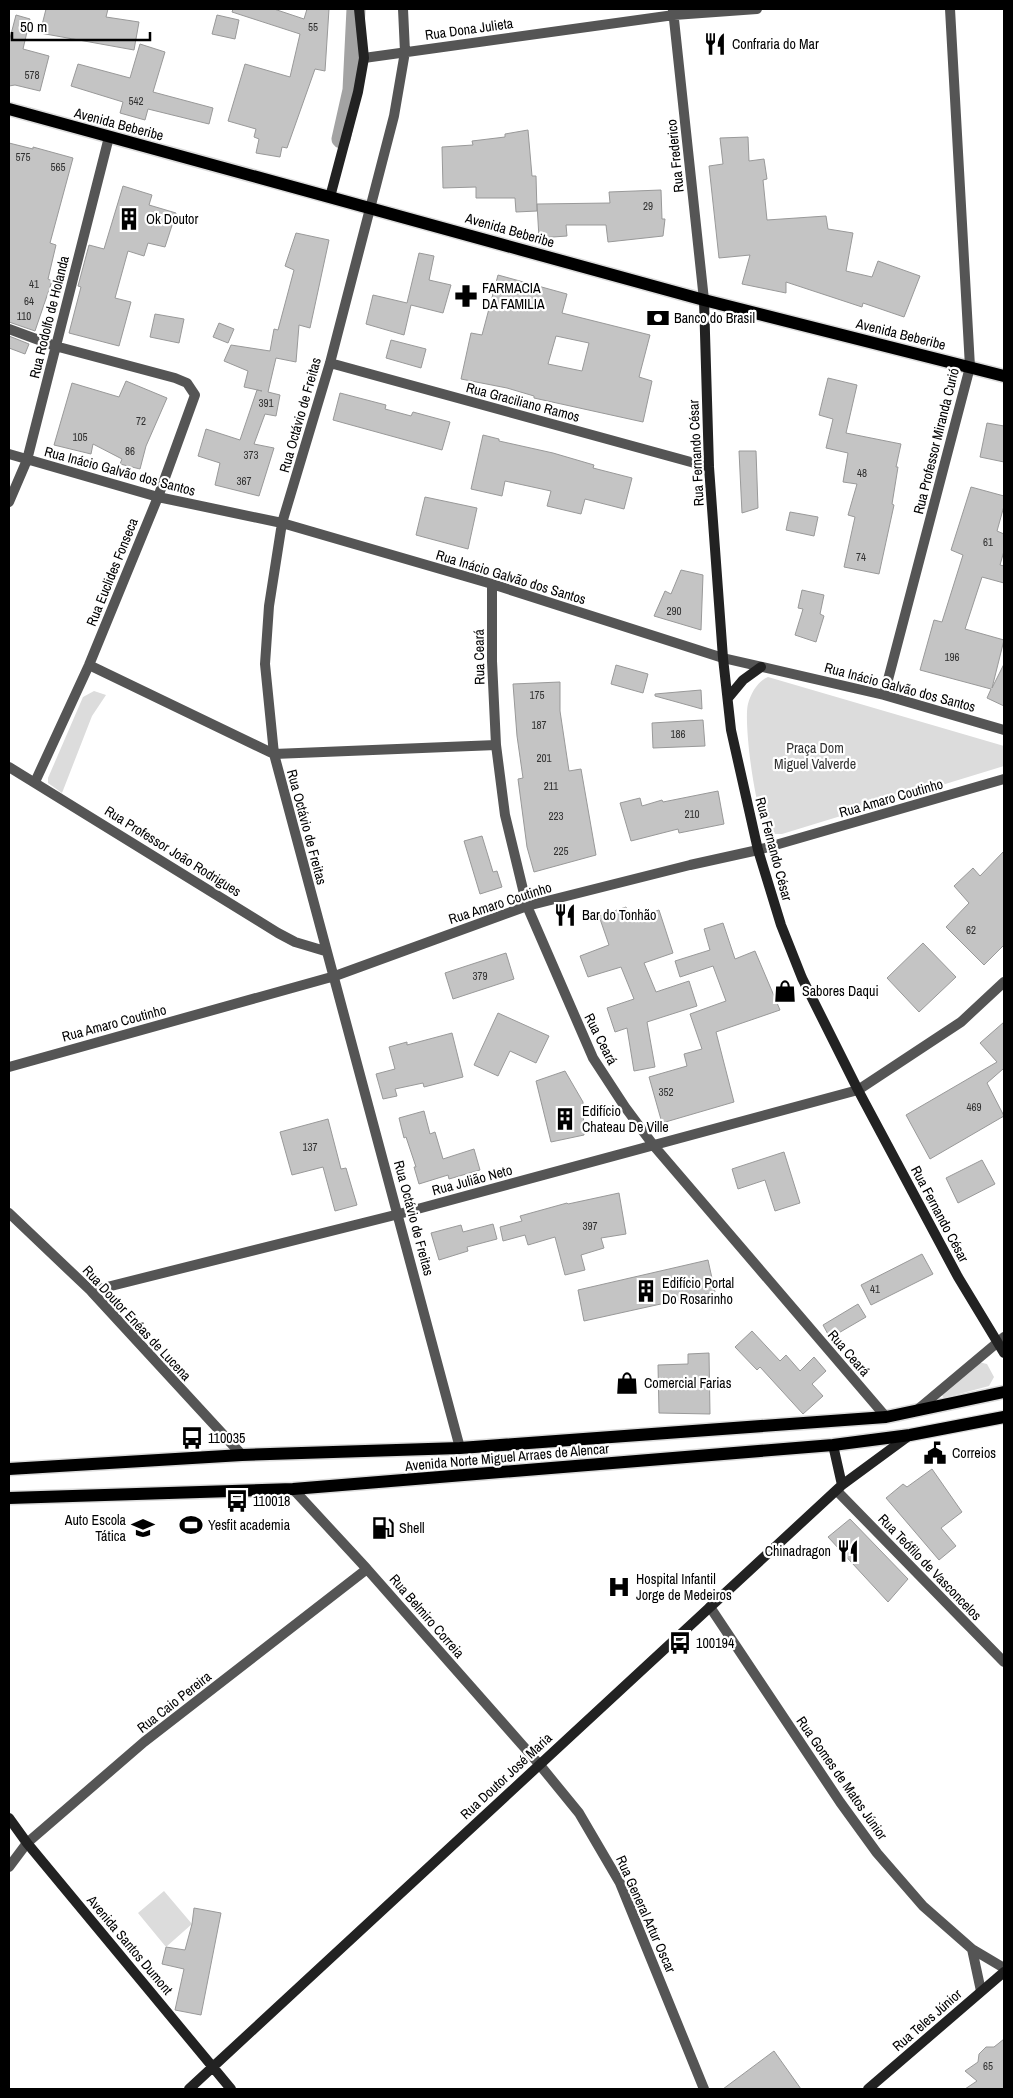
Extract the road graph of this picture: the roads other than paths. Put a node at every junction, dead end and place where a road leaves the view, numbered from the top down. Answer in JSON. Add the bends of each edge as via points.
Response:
{"nodes":[{"id":1,"x":359,"y":9,"type":"edge"},
{"id":2,"x":403,"y":9,"type":"edge"},
{"id":3,"x":757,"y":9,"type":"edge"},
{"id":4,"x":950,"y":9,"type":"edge"},
{"id":5,"x":673,"y":12,"type":"edge"},
{"id":6,"x":406,"y":52,"type":"junction"},
{"id":7,"x":368,"y":57,"type":"junction"},
{"id":8,"x":9,"y":108,"type":"edge"},
{"id":9,"x":109,"y":137,"type":"junction"},
{"id":10,"x":330,"y":196,"type":"junction"},
{"id":11,"x":371,"y":207,"type":"junction"},
{"id":12,"x":704,"y":300,"type":"junction"},
{"id":13,"x":9,"y":329,"type":"edge"},
{"id":14,"x":56,"y":346,"type":"junction"},
{"id":15,"x":330,"y":363,"type":"junction"},
{"id":16,"x":970,"y":367,"type":"junction"},
{"id":17,"x":1004,"y":376,"type":"edge"},
{"id":18,"x":9,"y":454,"type":"edge"},
{"id":19,"x":26,"y":460,"type":"junction"},
{"id":20,"x":709,"y":467,"type":"junction"},
{"id":21,"x":158,"y":497,"type":"junction"},
{"id":22,"x":9,"y":502,"type":"edge"},
{"id":23,"x":282,"y":523,"type":"junction"},
{"id":24,"x":492,"y":584,"type":"junction"},
{"id":25,"x":723,"y":658,"type":"junction"},
{"id":26,"x":89,"y":665,"type":"junction"},
{"id":27,"x":761,"y":667,"type":"junction"},
{"id":28,"x":884,"y":695,"type":"junction"},
{"id":29,"x":728,"y":698,"type":"junction"},
{"id":30,"x":1004,"y":730,"type":"edge"},
{"id":31,"x":496,"y":745,"type":"junction"},
{"id":32,"x":274,"y":754,"type":"junction"},
{"id":33,"x":9,"y":767,"type":"edge"},
{"id":34,"x":1004,"y":779,"type":"edge"},
{"id":35,"x":35,"y":782,"type":"junction"},
{"id":36,"x":758,"y":850,"type":"junction"},
{"id":37,"x":527,"y":906,"type":"junction"},
{"id":38,"x":325,"y":952,"type":"junction"},
{"id":39,"x":334,"y":976,"type":"junction"},
{"id":40,"x":1004,"y":982,"type":"edge"},
{"id":41,"x":9,"y":1066,"type":"edge"},
{"id":42,"x":858,"y":1090,"type":"junction"},
{"id":43,"x":654,"y":1146,"type":"junction"},
{"id":44,"x":9,"y":1213,"type":"edge"},
{"id":45,"x":399,"y":1214,"type":"junction"},
{"id":46,"x":91,"y":1291,"type":"junction"},
{"id":47,"x":1001,"y":1339,"type":"edge"},
{"id":48,"x":1004,"y":1353,"type":"edge"},
{"id":49,"x":1004,"y":1392,"type":"edge"},
{"id":50,"x":914,"y":1412,"type":"junction"},
{"id":51,"x":886,"y":1417,"type":"junction"},
{"id":52,"x":1004,"y":1417,"type":"edge"},
{"id":53,"x":910,"y":1435,"type":"junction"},
{"id":54,"x":833,"y":1446,"type":"junction"},
{"id":55,"x":460,"y":1448,"type":"junction"},
{"id":56,"x":242,"y":1455,"type":"junction"},
{"id":57,"x":9,"y":1469,"type":"edge"},
{"id":58,"x":840,"y":1488,"type":"junction"},
{"id":59,"x":293,"y":1489,"type":"junction"},
{"id":60,"x":9,"y":1498,"type":"edge"},
{"id":61,"x":367,"y":1569,"type":"junction"},
{"id":62,"x":710,"y":1607,"type":"junction"},
{"id":63,"x":1004,"y":1662,"type":"edge"},
{"id":64,"x":539,"y":1764,"type":"junction"},
{"id":65,"x":9,"y":1818,"type":"edge"},
{"id":66,"x":27,"y":1844,"type":"junction"},
{"id":67,"x":9,"y":1867,"type":"edge"},
{"id":68,"x":972,"y":1949,"type":"junction"},
{"id":69,"x":1004,"y":1970,"type":"edge"},
{"id":70,"x":981,"y":1991,"type":"junction"},
{"id":71,"x":213,"y":2065,"type":"junction"},
{"id":72,"x":189,"y":2089,"type":"edge"},
{"id":73,"x":231,"y":2089,"type":"edge"},
{"id":74,"x":704,"y":2089,"type":"edge"},
{"id":75,"x":868,"y":2089,"type":"edge"}],
"edges":[{"from":1,"to":7,"type":"street"},
{"from":2,"to":6,"type":"street","name":"Rua Octávio de Freitas"},
{"from":3,"to":5,"type":"street","name":"Rua Dona Julieta"},
{"from":4,"to":16,"type":"street","name":"Rua Professor Miranda Curió"},
{"from":5,"to":6,"type":"street","name":"Rua Dona Julieta"},
{"from":5,"to":12,"type":"street","name":"Rua Frederico"},
{"from":6,"to":7,"type":"street","name":"Rua Dona Julieta"},
{"from":6,"to":11,"type":"street","name":"Rua Octávio de Freitas"},
{"from":7,"to":10,"type":"street"},
{"from":8,"to":9,"type":"main road","name":"Avenida Beberibe"},
{"from":9,"to":10,"type":"main road","name":"Avenida Beberibe"},
{"from":9,"to":14,"type":"street","name":"Rua Rodolfo de Holanda"},
{"from":10,"to":11,"type":"main road","name":"Avenida Beberibe"},
{"from":11,"to":12,"type":"main road","name":"Avenida Beberibe"},
{"from":11,"to":15,"type":"street","name":"Rua Octávio de Freitas"},
{"from":12,"to":16,"type":"main road","name":"Avenida Beberibe"},
{"from":12,"to":20,"type":"street","name":"Rua Fernando César"},
{"from":13,"to":14,"type":"street"},
{"from":14,"to":19,"type":"street","name":"Rua Rodolfo de Holanda"},
{"from":14,"to":21,"type":"street","name":"Rua Euclides Fonseca","via":[[175,378],[194,390],[195,395]]},
{"from":15,"to":20,"type":"street","name":"Rua Graciliano Ramos"},
{"from":15,"to":23,"type":"street","name":"Rua Octávio de Freitas"},
{"from":16,"to":17,"type":"main road","name":"Avenida Beberibe"},
{"from":16,"to":28,"type":"street","name":"Rua Professor Miranda Curió"},
{"from":18,"to":19,"type":"street","name":"Rua Inácio Galvão dos Santos"},
{"from":19,"to":21,"type":"street","name":"Rua Inácio Galvão dos Santos"},
{"from":19,"to":22,"type":"street","name":"Rua Rodolfo de Holanda"},
{"from":20,"to":25,"type":"street","name":"Rua Fernando César"},
{"from":21,"to":23,"type":"street","name":"Rua Inácio Galvão dos Santos"},
{"from":21,"to":26,"type":"street","name":"Rua Euclides Fonseca"},
{"from":23,"to":24,"type":"street","name":"Rua Inácio Galvão dos Santos"},
{"from":23,"to":32,"type":"street","name":"Rua Octávio de Freitas","via":[[268,606],[265,664]]},
{"from":24,"to":25,"type":"street","name":"Rua Inácio Galvão dos Santos"},
{"from":24,"to":31,"type":"street","name":"Rua Ceará"},
{"from":25,"to":27,"type":"street","name":"Rua Inácio Galvão dos Santos"},
{"from":25,"to":29,"type":"street","name":"Rua Fernando César"},
{"from":26,"to":32,"type":"street"},
{"from":26,"to":35,"type":"street","name":"Rua Euclides Fonseca"},
{"from":27,"to":28,"type":"street","name":"Rua Inácio Galvão dos Santos"},
{"from":27,"to":29,"type":"street","via":[[743,680]]},
{"from":28,"to":30,"type":"street","name":"Rua Inácio Galvão dos Santos"},
{"from":29,"to":36,"type":"street","name":"Rua Fernando César","via":[[731,730]]},
{"from":31,"to":32,"type":"street"},
{"from":31,"to":37,"type":"street","name":"Rua Ceará","via":[[505,815]]},
{"from":32,"to":38,"type":"street","name":"Rua Octávio de Freitas"},
{"from":33,"to":35,"type":"street","name":"Rua Professor João Rodrigues"},
{"from":34,"to":36,"type":"street","name":"Rua Amaro Coutinho"},
{"from":35,"to":38,"type":"street","name":"Rua Professor João Rodrigues","via":[[278,933]]},
{"from":36,"to":37,"type":"street","name":"Rua Amaro Coutinho"},
{"from":36,"to":42,"type":"street","name":"Rua Fernando César","via":[[795,960]]},
{"from":37,"to":39,"type":"street","name":"Rua Amaro Coutinho"},
{"from":37,"to":43,"type":"street","name":"Rua Ceará","via":[[593,1058]]},
{"from":38,"to":39,"type":"street","name":"Rua Octávio de Freitas"},
{"from":39,"to":41,"type":"street","name":"Rua Amaro Coutinho"},
{"from":39,"to":45,"type":"street","name":"Rua Octávio de Freitas"},
{"from":40,"to":42,"type":"street","name":"Rua Julião Neto","via":[[961,1022]]},
{"from":42,"to":43,"type":"street","name":"Rua Julião Neto"},
{"from":42,"to":47,"type":"street","name":"Rua Fernando César","via":[[958,1277]]},
{"from":43,"to":45,"type":"street","name":"Rua Julião Neto"},
{"from":43,"to":51,"type":"street","name":"Rua Ceará"},
{"from":44,"to":46,"type":"street","name":"Rua Doutor Enéas de Lucena"},
{"from":45,"to":46,"type":"street","name":"Rua Julião Neto"},
{"from":45,"to":55,"type":"street","name":"Rua Octávio de Freitas"},
{"from":46,"to":56,"type":"street","name":"Rua Doutor Enéas de Lucena"},
{"from":47,"to":48,"type":"street","name":"Rua Fernando César"},
{"from":47,"to":50,"type":"street"},
{"from":49,"to":50,"type":"main road","name":"Avenida Norte Miguel Arraes de Alencar"},
{"from":50,"to":51,"type":"main road","name":"Avenida Norte Miguel Arraes de Alencar"},
{"from":51,"to":55,"type":"main road","name":"Avenida Norte Miguel Arraes de Alencar"},
{"from":52,"to":53,"type":"main road","name":"Avenida Norte Miguel Arraes de Alencar"},
{"from":53,"to":54,"type":"main road","name":"Avenida Norte Miguel Arraes de Alencar"},
{"from":53,"to":58,"type":"street","name":"Rua Doutor José Maria"},
{"from":54,"to":58,"type":"street"},
{"from":54,"to":59,"type":"main road","name":"Avenida Norte Miguel Arraes de Alencar"},
{"from":55,"to":56,"type":"main road","name":"Avenida Norte Miguel Arraes de Alencar"},
{"from":56,"to":57,"type":"main road","name":"Avenida Norte Miguel Arraes de Alencar"},
{"from":58,"to":62,"type":"street","name":"Rua Doutor José Maria"},
{"from":58,"to":63,"type":"street","name":"Rua Teófilo de Vasconcelos"},
{"from":59,"to":60,"type":"main road","name":"Avenida Norte Miguel Arraes de Alencar"},
{"from":59,"to":61,"type":"street","name":"Rua Belmiro Correia"},
{"from":61,"to":64,"type":"street","name":"Rua Belmiro Correia"},
{"from":61,"to":66,"type":"street","name":"Rua Caio Pereira","via":[[144,1742]]},
{"from":62,"to":64,"type":"street","name":"Rua Doutor José Maria"},
{"from":62,"to":68,"type":"street","name":"Rua Gomes de Matos Júnior","via":[[877,1853],[923,1906]]},
{"from":64,"to":71,"type":"street","name":"Rua Doutor José Maria"},
{"from":64,"to":74,"type":"street","name":"Rua General Artur Oscar","via":[[579,1813],[620,1883]]},
{"from":65,"to":66,"type":"street","name":"Avenida Santos Dumont"},
{"from":66,"to":67,"type":"street","name":"Rua Caio Pereira"},
{"from":66,"to":71,"type":"street","name":"Avenida Santos Dumont"},
{"from":68,"to":69,"type":"street","name":"Rua Gomes de Matos Júnior"},
{"from":68,"to":70,"type":"street"},
{"from":69,"to":70,"type":"street","name":"Rua Teles Júnior"},
{"from":70,"to":75,"type":"street","name":"Rua Teles Júnior"},
{"from":71,"to":72,"type":"street","name":"Rua Doutor José Maria"},
{"from":71,"to":73,"type":"street","name":"Avenida Santos Dumont"}]}
